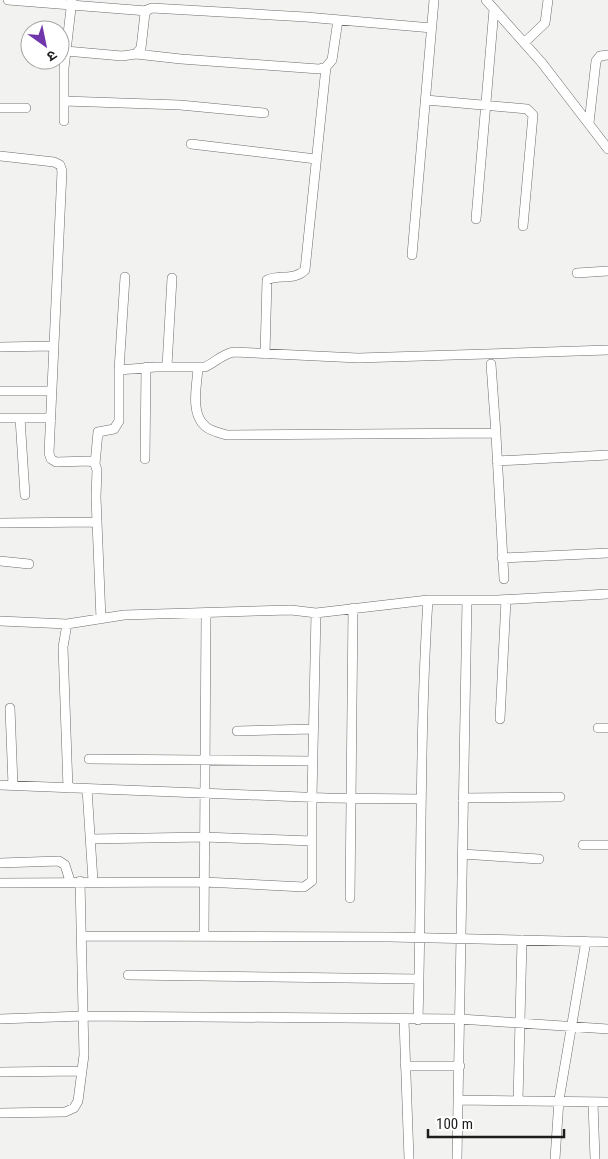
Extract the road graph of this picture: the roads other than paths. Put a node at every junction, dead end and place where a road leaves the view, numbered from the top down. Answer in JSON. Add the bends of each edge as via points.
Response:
{"nodes":[{"id":1,"x":8,"y":0,"type":"edge"},
{"id":2,"x":434,"y":0,"type":"edge"},
{"id":3,"x":486,"y":0,"type":"edge"},
{"id":4,"x":548,"y":0,"type":"edge"},
{"id":5,"x":71,"y":3,"type":"edge"},
{"id":6,"x":494,"y":9,"type":"junction"},
{"id":7,"x":147,"y":11,"type":"junction"},
{"id":8,"x":69,"y":20,"type":"edge"},
{"id":9,"x":338,"y":20,"type":"junction"},
{"id":10,"x":432,"y":28,"type":"junction"},
{"id":11,"x":524,"y":42,"type":"junction"},
{"id":12,"x":70,"y":52,"type":"edge"},
{"id":13,"x":136,"y":54,"type":"junction"},
{"id":14,"x":608,"y":55,"type":"edge"},
{"id":15,"x":326,"y":67,"type":"junction"},
{"id":16,"x":65,"y":70,"type":"edge"},
{"id":17,"x":426,"y":100,"type":"junction"},
{"id":18,"x":64,"y":101,"type":"junction"},
{"id":19,"x":485,"y":106,"type":"junction"},
{"id":20,"x":0,"y":108,"type":"edge"},
{"id":21,"x":26,"y":108,"type":"dead end"},
{"id":22,"x":264,"y":113,"type":"dead end"},
{"id":23,"x":64,"y":121,"type":"dead end"},
{"id":24,"x":589,"y":123,"type":"junction"},
{"id":25,"x":191,"y":144,"type":"dead end"},
{"id":26,"x":608,"y":149,"type":"edge"},
{"id":27,"x":0,"y":156,"type":"edge"},
{"id":28,"x":316,"y":159,"type":"junction"},
{"id":29,"x":476,"y":219,"type":"dead end"},
{"id":30,"x":523,"y":226,"type":"dead end"},
{"id":31,"x":412,"y":255,"type":"dead end"},
{"id":32,"x":608,"y":271,"type":"edge"},
{"id":33,"x":577,"y":273,"type":"dead end"},
{"id":34,"x":125,"y":277,"type":"dead end"},
{"id":35,"x":172,"y":278,"type":"dead end"},
{"id":36,"x":54,"y":346,"type":"junction"},
{"id":37,"x":0,"y":347,"type":"edge"},
{"id":38,"x":608,"y":350,"type":"edge"},
{"id":39,"x":265,"y":354,"type":"junction"},
{"id":40,"x":491,"y":364,"type":"dead end"},
{"id":41,"x":167,"y":366,"type":"junction"},
{"id":42,"x":146,"y":367,"type":"junction"},
{"id":43,"x":198,"y":368,"type":"junction"},
{"id":44,"x":119,"y":370,"type":"junction"},
{"id":45,"x":0,"y":391,"type":"edge"},
{"id":46,"x":52,"y":391,"type":"junction"},
{"id":47,"x":0,"y":418,"type":"edge"},
{"id":48,"x":20,"y":418,"type":"junction"},
{"id":49,"x":50,"y":418,"type":"junction"},
{"id":50,"x":496,"y":434,"type":"junction"},
{"id":51,"x":608,"y":455,"type":"edge"},
{"id":52,"x":145,"y":459,"type":"dead end"},
{"id":53,"x":497,"y":460,"type":"junction"},
{"id":54,"x":95,"y":464,"type":"junction"},
{"id":55,"x":24,"y":495,"type":"dead end"},
{"id":56,"x":97,"y":522,"type":"junction"},
{"id":57,"x":0,"y":523,"type":"edge"},
{"id":58,"x":608,"y":553,"type":"edge"},
{"id":59,"x":502,"y":558,"type":"junction"},
{"id":60,"x":0,"y":561,"type":"edge"},
{"id":61,"x":29,"y":564,"type":"dead end"},
{"id":62,"x":504,"y":579,"type":"dead end"},
{"id":63,"x":608,"y":594,"type":"edge"},
{"id":64,"x":428,"y":600,"type":"junction"},
{"id":65,"x":467,"y":600,"type":"junction"},
{"id":66,"x":506,"y":600,"type":"junction"},
{"id":67,"x":352,"y":608,"type":"junction"},
{"id":68,"x":206,"y":613,"type":"junction"},
{"id":69,"x":316,"y":613,"type":"junction"},
{"id":70,"x":101,"y":618,"type":"junction"},
{"id":71,"x":0,"y":621,"type":"edge"},
{"id":72,"x":67,"y":624,"type":"junction"},
{"id":73,"x":10,"y":708,"type":"dead end"},
{"id":74,"x":500,"y":720,"type":"dead end"},
{"id":75,"x":598,"y":728,"type":"dead end"},
{"id":76,"x":608,"y":728,"type":"edge"},
{"id":77,"x":313,"y":730,"type":"junction"},
{"id":78,"x":238,"y":731,"type":"dead end"},
{"id":79,"x":89,"y":759,"type":"dead end"},
{"id":80,"x":205,"y":760,"type":"junction"},
{"id":81,"x":313,"y":761,"type":"junction"},
{"id":82,"x":0,"y":785,"type":"edge"},
{"id":83,"x":13,"y":786,"type":"junction"},
{"id":84,"x":68,"y":788,"type":"junction"},
{"id":85,"x":87,"y":789,"type":"junction"},
{"id":86,"x":204,"y":794,"type":"junction"},
{"id":87,"x":312,"y":798,"type":"junction"},
{"id":88,"x":350,"y":798,"type":"junction"},
{"id":89,"x":463,"y":798,"type":"junction"},
{"id":90,"x":560,"y":798,"type":"dead end"},
{"id":91,"x":421,"y":799,"type":"junction"},
{"id":92,"x":204,"y":837,"type":"junction"},
{"id":93,"x":91,"y":839,"type":"junction"},
{"id":94,"x":312,"y":842,"type":"junction"},
{"id":95,"x":583,"y":845,"type":"dead end"},
{"id":96,"x":608,"y":845,"type":"edge"},
{"id":97,"x":462,"y":854,"type":"junction"},
{"id":98,"x":539,"y":859,"type":"dead end"},
{"id":99,"x":0,"y":863,"type":"edge"},
{"id":100,"x":70,"y":881,"type":"junction"},
{"id":101,"x":80,"y":881,"type":"junction"},
{"id":102,"x":93,"y":881,"type":"junction"},
{"id":103,"x":204,"y":882,"type":"junction"},
{"id":104,"x":0,"y":883,"type":"edge"},
{"id":105,"x":350,"y":898,"type":"dead end"},
{"id":106,"x":82,"y":936,"type":"junction"},
{"id":107,"x":204,"y":937,"type":"junction"},
{"id":108,"x":420,"y":937,"type":"junction"},
{"id":109,"x":461,"y":938,"type":"junction"},
{"id":110,"x":522,"y":940,"type":"junction"},
{"id":111,"x":586,"y":941,"type":"junction"},
{"id":112,"x":608,"y":942,"type":"edge"},
{"id":113,"x":128,"y":976,"type":"dead end"},
{"id":114,"x":419,"y":979,"type":"junction"},
{"id":115,"x":83,"y":1016,"type":"junction"},
{"id":116,"x":0,"y":1019,"type":"edge"},
{"id":117,"x":460,"y":1019,"type":"junction"},
{"id":118,"x":404,"y":1020,"type":"junction"},
{"id":119,"x":418,"y":1020,"type":"junction"},
{"id":120,"x":520,"y":1022,"type":"junction"},
{"id":121,"x":573,"y":1026,"type":"junction"},
{"id":122,"x":608,"y":1029,"type":"edge"},
{"id":123,"x":405,"y":1066,"type":"junction"},
{"id":124,"x":460,"y":1066,"type":"junction"},
{"id":125,"x":82,"y":1071,"type":"junction"},
{"id":126,"x":0,"y":1072,"type":"edge"},
{"id":127,"x":459,"y":1100,"type":"junction"},
{"id":128,"x":559,"y":1100,"type":"junction"},
{"id":129,"x":518,"y":1101,"type":"junction"},
{"id":130,"x":593,"y":1102,"type":"junction"},
{"id":131,"x":608,"y":1102,"type":"edge"},
{"id":132,"x":0,"y":1113,"type":"edge"},
{"id":133,"x":408,"y":1159,"type":"edge"},
{"id":134,"x":457,"y":1159,"type":"edge"},
{"id":135,"x":555,"y":1159,"type":"edge"},
{"id":136,"x":595,"y":1159,"type":"edge"}],
"edges":[{"from":1,"to":5,"type":"street"},
{"from":2,"to":10,"type":"street"},
{"from":3,"to":6,"type":"street"},
{"from":4,"to":11,"type":"street","via":[[545,23]]},
{"from":5,"to":7,"type":"street"},
{"from":5,"to":8,"type":"street"},
{"from":6,"to":11,"type":"street"},
{"from":6,"to":19,"type":"street"},
{"from":7,"to":9,"type":"street","via":[[157,8]]},
{"from":7,"to":13,"type":"street","via":[[142,48]]},
{"from":9,"to":10,"type":"street"},
{"from":9,"to":15,"type":"street","via":[[332,60]]},
{"from":10,"to":17,"type":"street"},
{"from":11,"to":24,"type":"street"},
{"from":12,"to":13,"type":"street"},
{"from":13,"to":15,"type":"street","via":[[280,67]]},
{"from":14,"to":24,"type":"street","via":[[600,56],[596,61]]},
{"from":15,"to":28,"type":"street"},
{"from":16,"to":18,"type":"street"},
{"from":17,"to":19,"type":"street"},
{"from":17,"to":31,"type":"street"},
{"from":18,"to":22,"type":"street","via":[[180,105]]},
{"from":18,"to":23,"type":"street"},
{"from":19,"to":29,"type":"street"},
{"from":19,"to":30,"type":"street","via":[[527,109],[533,115]]},
{"from":20,"to":21,"type":"street"},
{"from":24,"to":26,"type":"street"},
{"from":25,"to":28,"type":"street"},
{"from":27,"to":36,"type":"street","via":[[54,162],[62,171]]},
{"from":28,"to":39,"type":"street","via":[[305,270],[298,276],[267,280]]},
{"from":32,"to":33,"type":"street"},
{"from":34,"to":44,"type":"street"},
{"from":35,"to":41,"type":"street"},
{"from":36,"to":37,"type":"street"},
{"from":36,"to":46,"type":"street"},
{"from":38,"to":39,"type":"street","via":[[358,358]]},
{"from":39,"to":43,"type":"street","via":[[224,354],[212,364]]},
{"from":40,"to":50,"type":"street"},
{"from":41,"to":42,"type":"street"},
{"from":41,"to":43,"type":"street"},
{"from":42,"to":44,"type":"street"},
{"from":42,"to":52,"type":"street"},
{"from":43,"to":50,"type":"street","via":[[198,417],[205,426],[227,435]]},
{"from":44,"to":54,"type":"street","via":[[119,421],[114,429],[98,432]]},
{"from":45,"to":46,"type":"street"},
{"from":46,"to":49,"type":"street"},
{"from":47,"to":48,"type":"street"},
{"from":48,"to":49,"type":"street"},
{"from":48,"to":55,"type":"street"},
{"from":49,"to":54,"type":"street","via":[[51,459]]},
{"from":50,"to":53,"type":"street"},
{"from":51,"to":53,"type":"street"},
{"from":53,"to":59,"type":"street"},
{"from":54,"to":56,"type":"street"},
{"from":56,"to":57,"type":"street"},
{"from":56,"to":70,"type":"street"},
{"from":58,"to":59,"type":"street"},
{"from":59,"to":62,"type":"street"},
{"from":60,"to":61,"type":"street"},
{"from":63,"to":66,"type":"street"},
{"from":64,"to":65,"type":"street"},
{"from":64,"to":67,"type":"street"},
{"from":64,"to":91,"type":"street"},
{"from":65,"to":66,"type":"street"},
{"from":65,"to":89,"type":"street"},
{"from":66,"to":74,"type":"street"},
{"from":67,"to":69,"type":"street"},
{"from":67,"to":88,"type":"street"},
{"from":68,"to":69,"type":"street","via":[[291,610]]},
{"from":68,"to":70,"type":"street"},
{"from":68,"to":80,"type":"street"},
{"from":69,"to":77,"type":"street"},
{"from":70,"to":72,"type":"street"},
{"from":71,"to":72,"type":"street"},
{"from":72,"to":84,"type":"street","via":[[63,647]]},
{"from":73,"to":83,"type":"street"},
{"from":75,"to":76,"type":"street"},
{"from":77,"to":78,"type":"street"},
{"from":77,"to":81,"type":"street"},
{"from":79,"to":80,"type":"street"},
{"from":80,"to":81,"type":"street"},
{"from":80,"to":86,"type":"street"},
{"from":81,"to":87,"type":"street"},
{"from":82,"to":83,"type":"street"},
{"from":83,"to":84,"type":"street"},
{"from":84,"to":85,"type":"street"},
{"from":85,"to":86,"type":"street"},
{"from":85,"to":93,"type":"street"},
{"from":86,"to":87,"type":"street"},
{"from":86,"to":92,"type":"street"},
{"from":87,"to":88,"type":"street"},
{"from":87,"to":94,"type":"street"},
{"from":88,"to":91,"type":"street"},
{"from":88,"to":105,"type":"street"},
{"from":89,"to":90,"type":"street"},
{"from":89,"to":97,"type":"street"},
{"from":91,"to":108,"type":"street"},
{"from":92,"to":93,"type":"street"},
{"from":92,"to":94,"type":"street"},
{"from":92,"to":103,"type":"street"},
{"from":93,"to":102,"type":"street"},
{"from":94,"to":103,"type":"street","via":[[312,881],[304,887]]},
{"from":95,"to":96,"type":"street"},
{"from":97,"to":98,"type":"street"},
{"from":97,"to":109,"type":"street"},
{"from":99,"to":100,"type":"street","via":[[59,862],[65,865]]},
{"from":100,"to":101,"type":"street"},
{"from":100,"to":104,"type":"street"},
{"from":101,"to":102,"type":"street"},
{"from":101,"to":106,"type":"street"},
{"from":102,"to":103,"type":"street"},
{"from":103,"to":107,"type":"street"},
{"from":106,"to":107,"type":"street"},
{"from":106,"to":115,"type":"street"},
{"from":107,"to":108,"type":"street"},
{"from":108,"to":109,"type":"street"},
{"from":108,"to":114,"type":"street"},
{"from":109,"to":110,"type":"street"},
{"from":109,"to":117,"type":"street"},
{"from":110,"to":111,"type":"street"},
{"from":110,"to":120,"type":"street"},
{"from":111,"to":112,"type":"street"},
{"from":111,"to":121,"type":"street"},
{"from":113,"to":114,"type":"street"},
{"from":114,"to":119,"type":"street"},
{"from":115,"to":116,"type":"street"},
{"from":115,"to":118,"type":"street"},
{"from":115,"to":125,"type":"street"},
{"from":117,"to":119,"type":"street"},
{"from":117,"to":120,"type":"street"},
{"from":117,"to":124,"type":"street"},
{"from":118,"to":119,"type":"street"},
{"from":118,"to":123,"type":"street"},
{"from":120,"to":121,"type":"street"},
{"from":120,"to":129,"type":"street"},
{"from":121,"to":122,"type":"street"},
{"from":121,"to":128,"type":"street"},
{"from":123,"to":124,"type":"street"},
{"from":123,"to":133,"type":"street"},
{"from":124,"to":127,"type":"street"},
{"from":125,"to":126,"type":"street"},
{"from":125,"to":132,"type":"street","via":[[74,1108],[65,1112]]},
{"from":127,"to":129,"type":"street"},
{"from":127,"to":134,"type":"street"},
{"from":128,"to":129,"type":"street"},
{"from":128,"to":130,"type":"street"},
{"from":128,"to":135,"type":"street"},
{"from":130,"to":131,"type":"street"},
{"from":130,"to":136,"type":"street"}]}
